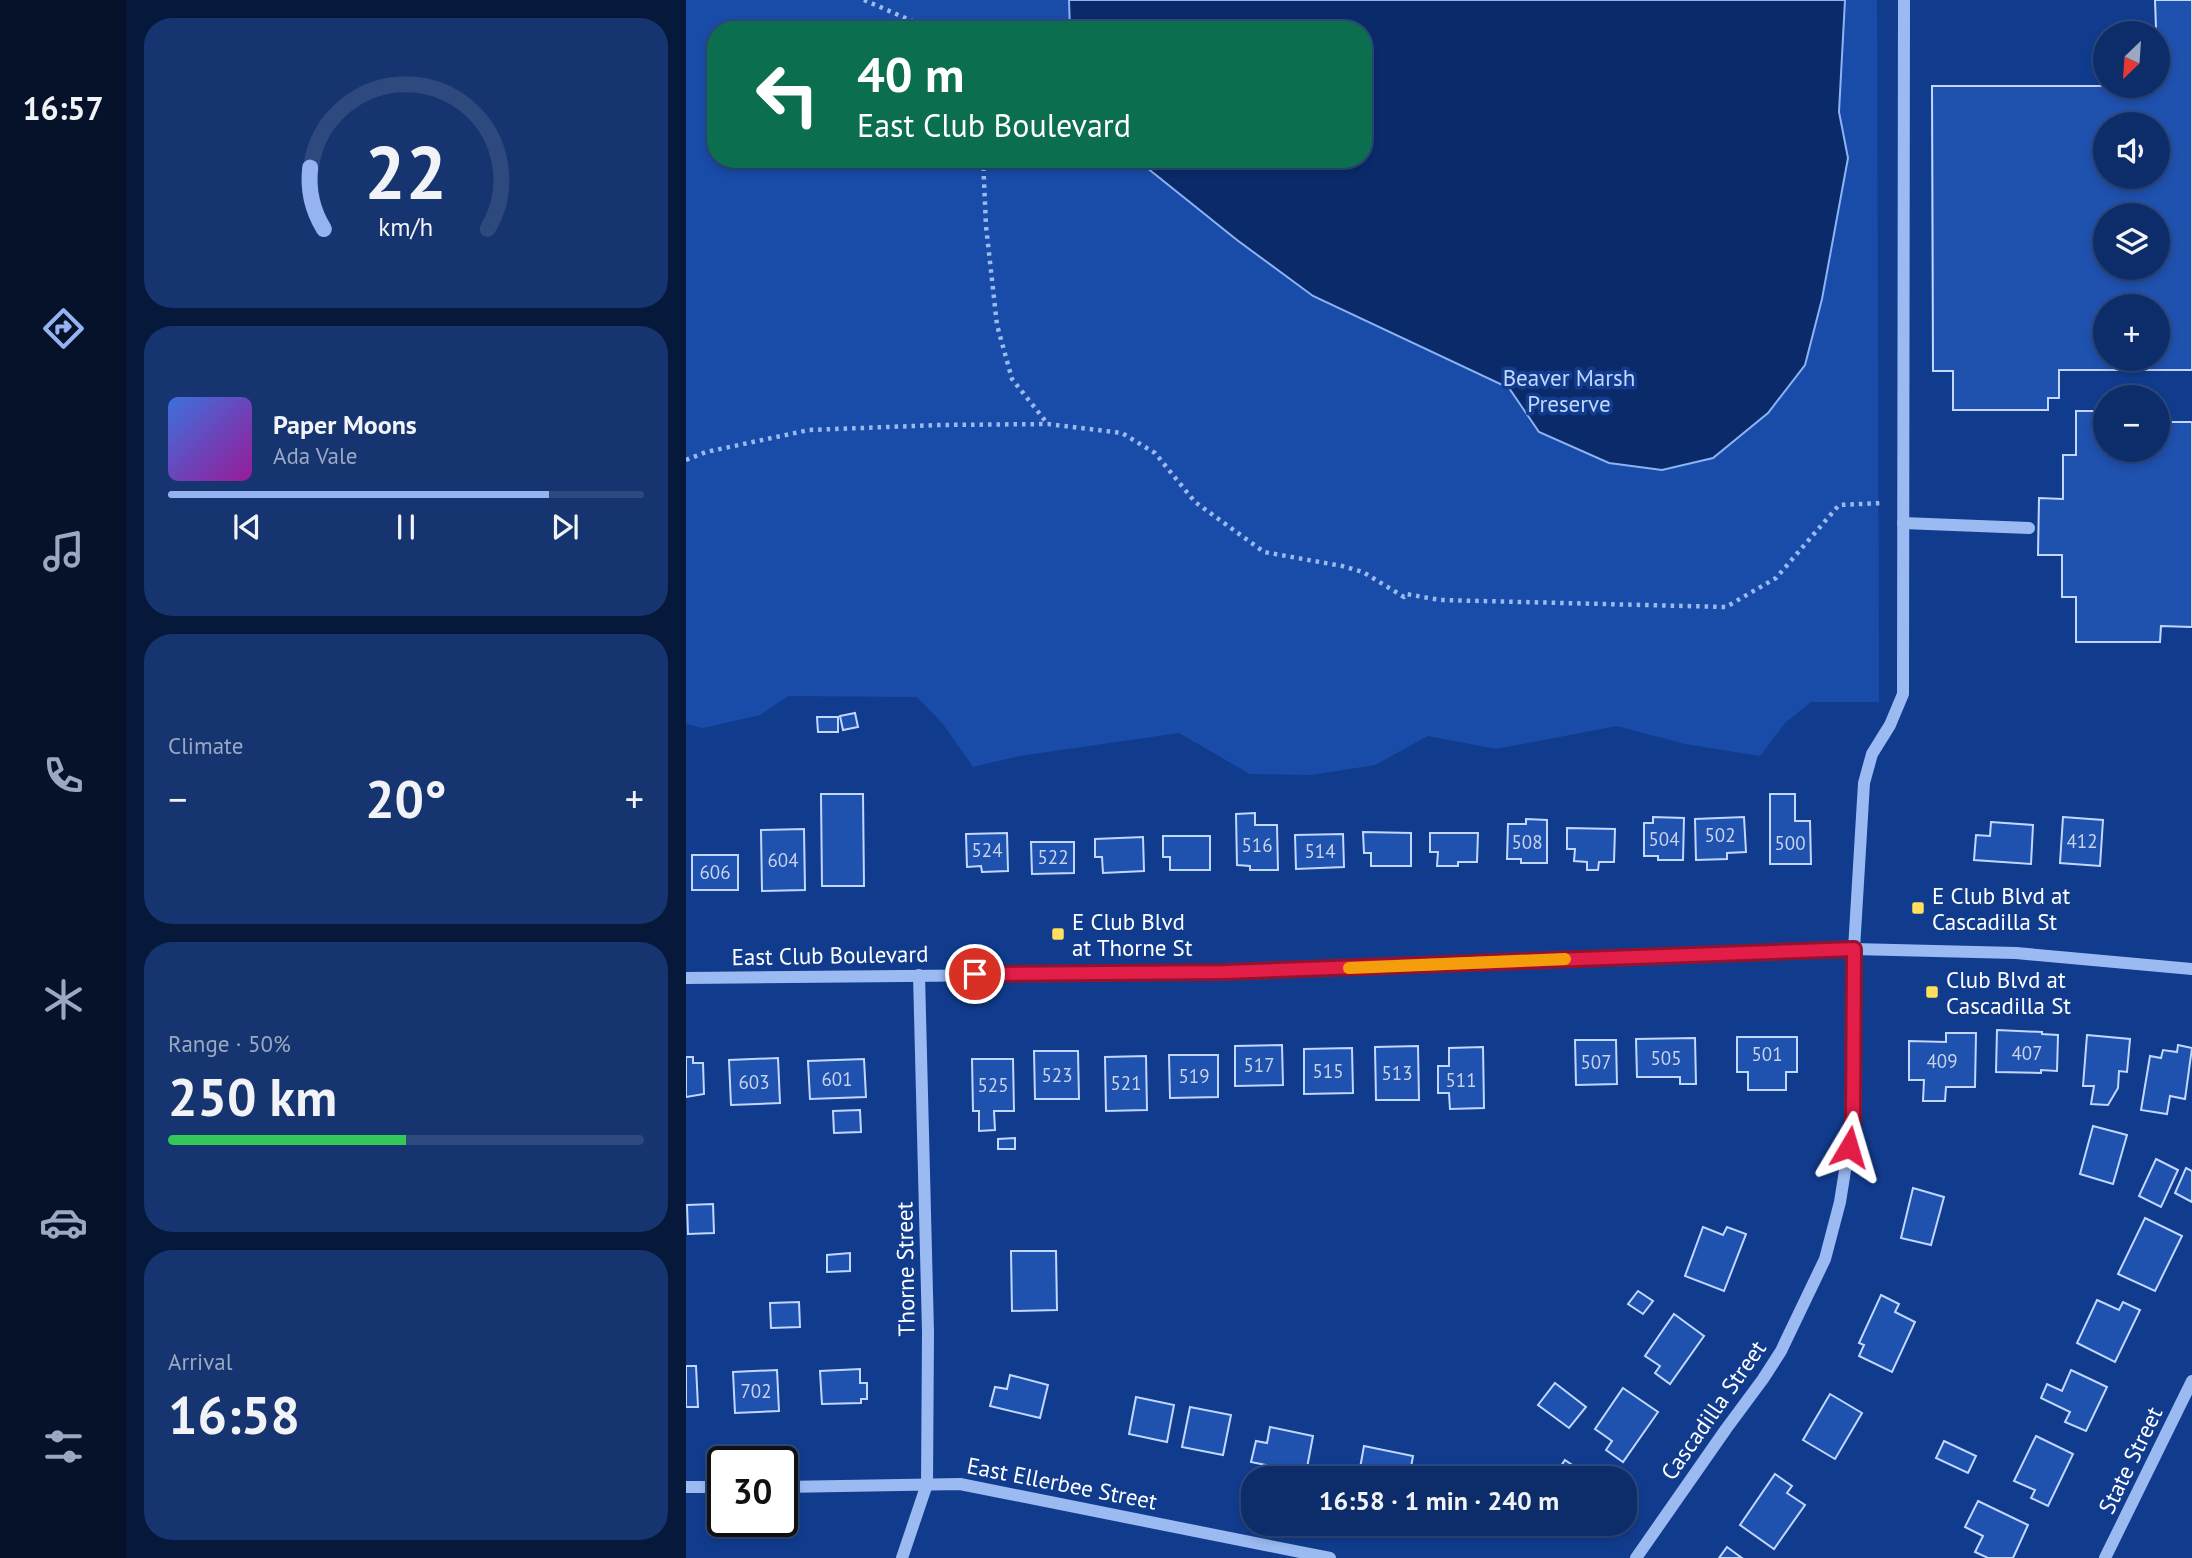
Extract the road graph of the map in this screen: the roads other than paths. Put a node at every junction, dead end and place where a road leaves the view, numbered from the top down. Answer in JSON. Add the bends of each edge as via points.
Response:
{"nodes":[{"id":1,"x":1904,"y":0,"type":"edge"},
{"id":2,"x":1903,"y":523,"type":"junction"},
{"id":3,"x":2029,"y":528,"type":"dead end"},
{"id":4,"x":1854,"y":949,"type":"junction"},
{"id":5,"x":2192,"y":969,"type":"edge"},
{"id":6,"x":919,"y":975,"type":"junction"},
{"id":7,"x":686,"y":978,"type":"edge"},
{"id":8,"x":2192,"y":1381,"type":"edge"},
{"id":9,"x":927,"y":1484,"type":"junction"},
{"id":10,"x":707,"y":1487,"type":"edge"},
{"id":11,"x":798,"y":1487,"type":"edge"},
{"id":12,"x":686,"y":1488,"type":"edge"},
{"id":13,"x":902,"y":1558,"type":"edge"},
{"id":14,"x":1330,"y":1558,"type":"edge"},
{"id":15,"x":1636,"y":1558,"type":"edge"},
{"id":16,"x":2105,"y":1558,"type":"edge"}],
"edges":[{"from":1,"to":2,"type":"street","name":"Cascadilla Street"},
{"from":2,"to":3,"type":"street"},
{"from":2,"to":4,"type":"street","name":"Cascadilla Street","via":[[1903,694],[1872,754],[1864,783]]},
{"from":4,"to":5,"type":"street","name":"East Club Boulevard","via":[[2016,953]]},
{"from":4,"to":6,"type":"street","name":"East Club Boulevard","via":[[1225,972]]},
{"from":4,"to":15,"type":"street","name":"Cascadilla Street","via":[[1853,1120],[1825,1259],[1781,1351]]},
{"from":6,"to":7,"type":"street","name":"East Club Boulevard"},
{"from":6,"to":9,"type":"street","name":"Thorne Street"},
{"from":8,"to":16,"type":"street","name":"State Street"},
{"from":9,"to":11,"type":"street","name":"East Ellerbee Street"},
{"from":9,"to":13,"type":"street","name":"Thorne Street"},
{"from":9,"to":14,"type":"street","name":"East Ellerbee Street","via":[[960,1484]]},
{"from":10,"to":12,"type":"street"}]}
